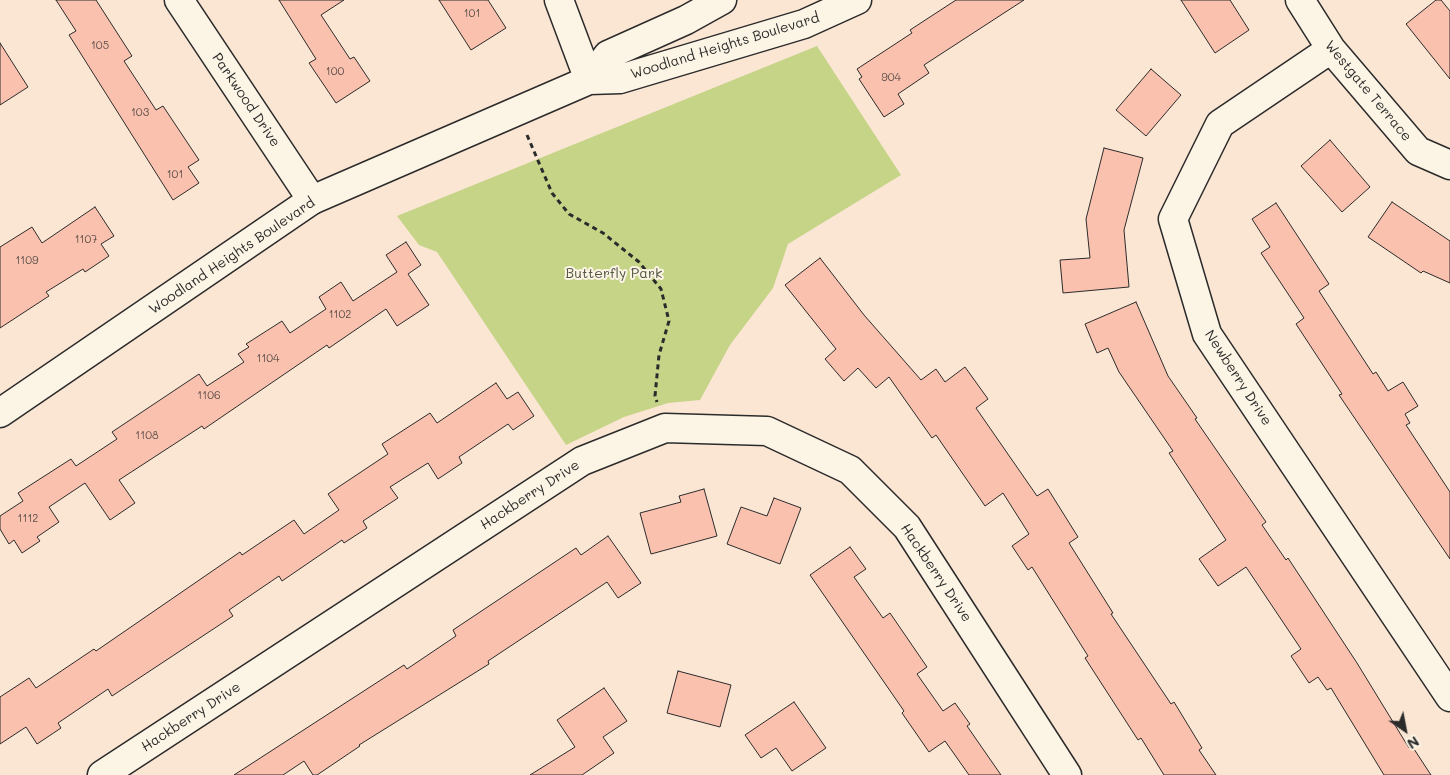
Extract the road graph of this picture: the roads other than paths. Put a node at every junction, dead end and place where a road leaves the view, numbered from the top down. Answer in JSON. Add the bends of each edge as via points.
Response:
{"nodes":[{"id":1,"x":179,"y":0,"type":"edge"},
{"id":2,"x":559,"y":0,"type":"edge"},
{"id":3,"x":722,"y":0,"type":"edge"},
{"id":4,"x":857,"y":0,"type":"edge"},
{"id":5,"x":1300,"y":0,"type":"edge"},
{"id":6,"x":1331,"y":49,"type":"junction"},
{"id":7,"x":589,"y":80,"type":"junction"},
{"id":8,"x":1450,"y":165,"type":"edge"},
{"id":9,"x":312,"y":200,"type":"junction"},
{"id":10,"x":0,"y":413,"type":"edge"},
{"id":11,"x":1450,"y":697,"type":"edge"},
{"id":12,"x":102,"y":775,"type":"edge"},
{"id":13,"x":1067,"y":775,"type":"edge"}],
"edges":[{"from":1,"to":9,"type":"street","name":"Parkwood Drive"},
{"from":2,"to":7,"type":"street"},
{"from":3,"to":7,"type":"street","name":"Woodland Heights Boulevard","via":[[608,55]]},
{"from":4,"to":7,"type":"street","name":"Woodland Heights Boulevard","via":[[804,24],[620,79]]},
{"from":5,"to":6,"type":"street","name":"Westgate Terrace"},
{"from":6,"to":8,"type":"street","name":"Westgate Terrace","via":[[1418,150]]},
{"from":6,"to":11,"type":"street","name":"Newberry Drive","via":[[1220,124],[1173,220],[1207,334]]},
{"from":7,"to":9,"type":"street","name":"Woodland Heights Boulevard"},
{"from":9,"to":10,"type":"street","name":"Woodland Heights Boulevard"},
{"from":12,"to":13,"type":"street","name":"Hackberry Drive","via":[[582,460],[665,428],[768,431],[850,470],[907,527]]}]}
